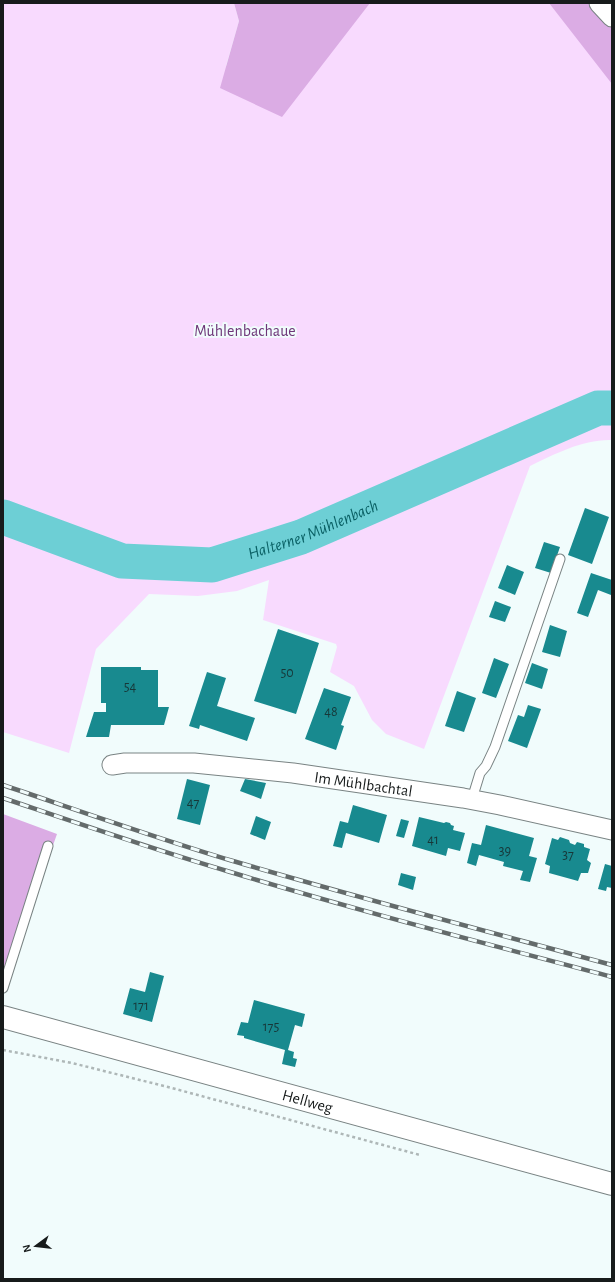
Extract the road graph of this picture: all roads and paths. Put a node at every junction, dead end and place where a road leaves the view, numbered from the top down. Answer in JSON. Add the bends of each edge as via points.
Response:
{"nodes":[{"id":1,"x":599,"y":3,"type":"edge"},
{"id":2,"x":612,"y":17,"type":"edge"},
{"id":3,"x":560,"y":559,"type":"dead end"},
{"id":4,"x":112,"y":765,"type":"dead end"},
{"id":5,"x":472,"y":799,"type":"junction"},
{"id":6,"x":612,"y":830,"type":"edge"},
{"id":7,"x":48,"y":846,"type":"dead end"},
{"id":8,"x":3,"y":988,"type":"edge"},
{"id":9,"x":3,"y":1017,"type":"edge"},
{"id":10,"x":3,"y":1050,"type":"edge"},
{"id":11,"x":422,"y":1155,"type":"dead end"},
{"id":12,"x":612,"y":1184,"type":"edge"}],
"edges":[{"from":1,"to":2,"type":"street"},
{"from":3,"to":5,"type":"lane","via":[[495,747],[480,773]]},
{"from":4,"to":5,"type":"street","name":"Im Mühlbachtal","via":[[194,763],[293,773]]},
{"from":5,"to":6,"type":"street","name":"Im Mühlbachtal"},
{"from":7,"to":8,"type":"lane"},
{"from":9,"to":12,"type":"street","name":"Hellweg"},
{"from":10,"to":11,"type":"path","via":[[72,1063],[168,1087]]}]}
